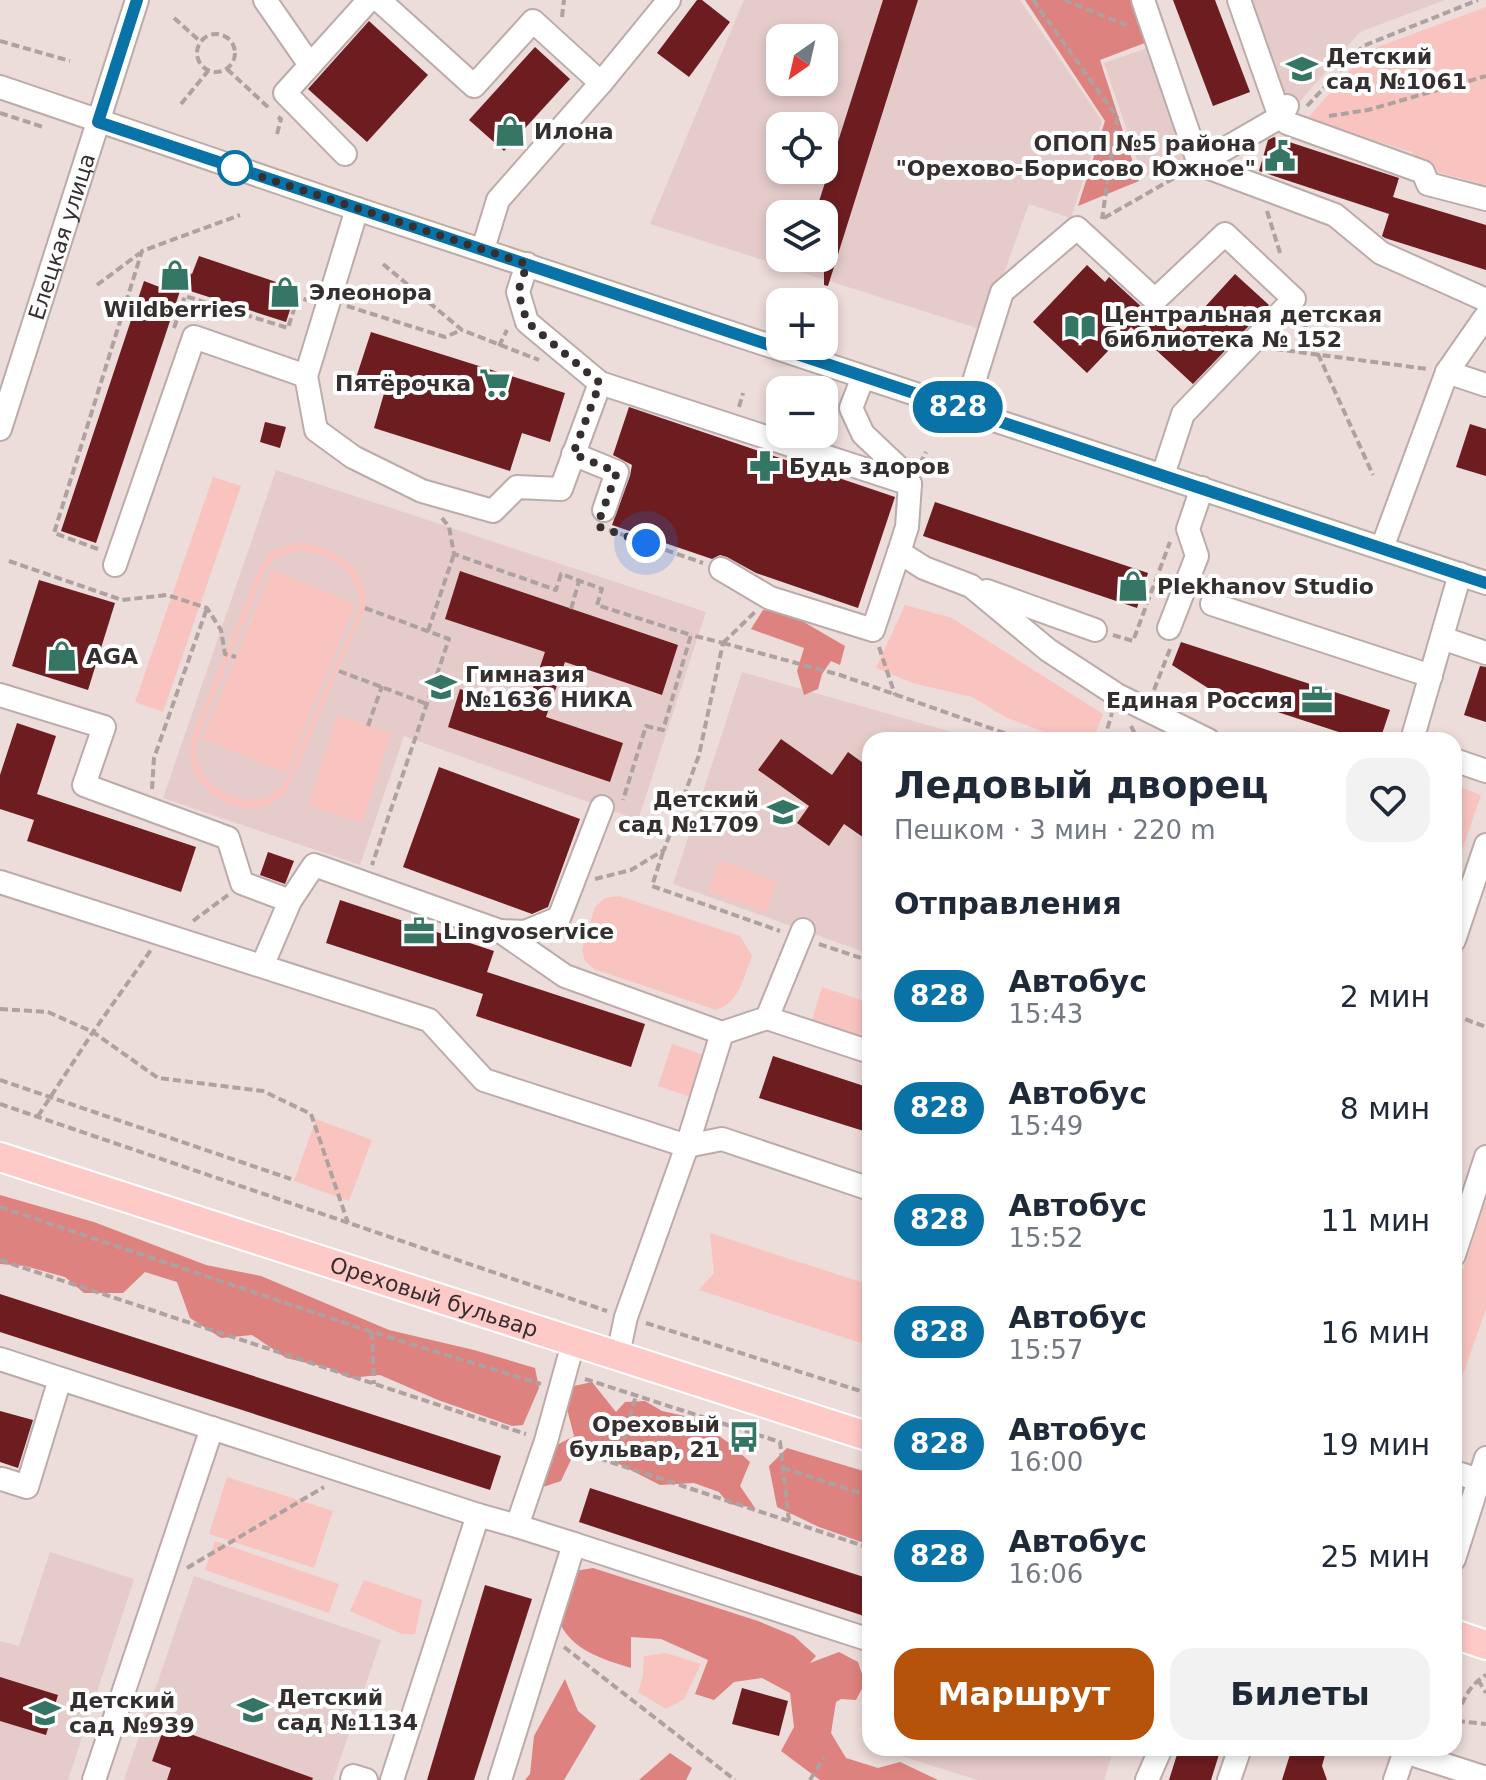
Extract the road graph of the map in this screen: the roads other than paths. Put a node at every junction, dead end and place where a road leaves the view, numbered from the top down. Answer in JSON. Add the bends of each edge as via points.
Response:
{"nodes":[{"id":1,"x":137,"y":0,"type":"edge"},
{"id":2,"x":265,"y":0,"type":"edge"},
{"id":3,"x":369,"y":0,"type":"edge"},
{"id":4,"x":379,"y":0,"type":"edge"},
{"id":5,"x":669,"y":0,"type":"edge"},
{"id":6,"x":1143,"y":0,"type":"edge"},
{"id":7,"x":1239,"y":0,"type":"edge"},
{"id":8,"x":310,"y":65,"type":"junction"},
{"id":9,"x":601,"y":83,"type":"junction"},
{"id":10,"x":0,"y":87,"type":"edge"},
{"id":11,"x":1285,"y":115,"type":"junction"},
{"id":12,"x":98,"y":122,"type":"junction"},
{"id":13,"x":345,"y":154,"type":"dead end"},
{"id":14,"x":1199,"y":164,"type":"junction"},
{"id":15,"x":1486,"y":199,"type":"edge"},
{"id":16,"x":357,"y":209,"type":"junction"},
{"id":17,"x":483,"y":249,"type":"junction"},
{"id":18,"x":527,"y":264,"type":"junction"},
{"id":19,"x":1486,"y":300,"type":"edge"},
{"id":20,"x":1486,"y":316,"type":"edge"},
{"id":21,"x":1447,"y":372,"type":"junction"},
{"id":22,"x":306,"y":376,"type":"junction"},
{"id":23,"x":863,"y":377,"type":"junction"},
{"id":24,"x":600,"y":383,"type":"junction"},
{"id":25,"x":1486,"y":385,"type":"edge"},
{"id":26,"x":965,"y":410,"type":"junction"},
{"id":27,"x":0,"y":429,"type":"edge"},
{"id":28,"x":573,"y":454,"type":"junction"},
{"id":29,"x":1163,"y":475,"type":"junction"},
{"id":30,"x":910,"y":484,"type":"junction"},
{"id":31,"x":1202,"y":488,"type":"junction"},
{"id":32,"x":604,"y":510,"type":"road end"},
{"id":33,"x":1382,"y":548,"type":"junction"},
{"id":34,"x":899,"y":552,"type":"junction"},
{"id":35,"x":108,"y":558,"type":"road end"},
{"id":36,"x":721,"y":569,"type":"road end"},
{"id":37,"x":1460,"y":574,"type":"junction"},
{"id":38,"x":1486,"y":583,"type":"edge"},
{"id":39,"x":971,"y":586,"type":"junction"},
{"id":40,"x":1212,"y":604,"type":"dead end"},
{"id":41,"x":1169,"y":628,"type":"road end"},
{"id":42,"x":1095,"y":630,"type":"road end"},
{"id":43,"x":1442,"y":638,"type":"junction"},
{"id":44,"x":1486,"y":653,"type":"edge"},
{"id":45,"x":1431,"y":676,"type":"junction"},
{"id":46,"x":0,"y":695,"type":"edge"},
{"id":47,"x":1191,"y":732,"type":"edge"},
{"id":48,"x":1414,"y":732,"type":"edge"},
{"id":49,"x":1462,"y":763,"type":"edge"},
{"id":50,"x":1486,"y":771,"type":"edge"},
{"id":51,"x":602,"y":807,"type":"road end"},
{"id":52,"x":1486,"y":845,"type":"edge"},
{"id":53,"x":0,"y":882,"type":"edge"},
{"id":54,"x":290,"y":901,"type":"junction"},
{"id":55,"x":1462,"y":916,"type":"edge"},
{"id":56,"x":500,"y":931,"type":"junction"},
{"id":57,"x":801,"y":934,"type":"road end"},
{"id":58,"x":263,"y":964,"type":"junction"},
{"id":59,"x":767,"y":1018,"type":"junction"},
{"id":60,"x":722,"y":1033,"type":"junction"},
{"id":61,"x":862,"y":1049,"type":"edge"},
{"id":62,"x":687,"y":1146,"type":"junction"},
{"id":63,"x":0,"y":1157,"type":"edge"},
{"id":64,"x":1486,"y":1157,"type":"edge"},
{"id":65,"x":862,"y":1186,"type":"edge"},
{"id":66,"x":1462,"y":1230,"type":"edge"},
{"id":67,"x":574,"y":1340,"type":"junction"},
{"id":68,"x":618,"y":1354,"type":"junction"},
{"id":69,"x":0,"y":1359,"type":"edge"},
{"id":70,"x":60,"y":1379,"type":"junction"},
{"id":71,"x":212,"y":1428,"type":"junction"},
{"id":72,"x":862,"y":1434,"type":"edge"},
{"id":73,"x":1486,"y":1458,"type":"edge"},
{"id":74,"x":1462,"y":1475,"type":"edge"},
{"id":75,"x":2,"y":1479,"type":"dead end"},
{"id":76,"x":1479,"y":1480,"type":"junction"},
{"id":77,"x":478,"y":1515,"type":"junction"},
{"id":78,"x":517,"y":1526,"type":"junction"},
{"id":79,"x":1462,"y":1534,"type":"edge"},
{"id":80,"x":574,"y":1544,"type":"junction"},
{"id":81,"x":862,"y":1637,"type":"edge"},
{"id":82,"x":1462,"y":1637,"type":"edge"},
{"id":83,"x":1486,"y":1645,"type":"edge"},
{"id":84,"x":1158,"y":1756,"type":"edge"},
{"id":85,"x":1237,"y":1756,"type":"edge"},
{"id":86,"x":1403,"y":1756,"type":"edge"},
{"id":87,"x":1422,"y":1756,"type":"edge"},
{"id":88,"x":1486,"y":1778,"type":"edge"},
{"id":89,"x":94,"y":1780,"type":"edge"},
{"id":90,"x":352,"y":1780,"type":"edge"},
{"id":91,"x":366,"y":1780,"type":"edge"},
{"id":92,"x":392,"y":1780,"type":"edge"},
{"id":93,"x":500,"y":1780,"type":"edge"},
{"id":94,"x":1147,"y":1780,"type":"edge"},
{"id":95,"x":1229,"y":1780,"type":"edge"},
{"id":96,"x":1395,"y":1780,"type":"edge"}],
"edges":[{"from":1,"to":12,"type":"street","name":"Елецкая улица"},
{"from":2,"to":8,"type":"street"},
{"from":3,"to":8,"type":"street"},
{"from":4,"to":9,"type":"street","via":[[474,86],[533,21]]},
{"from":5,"to":9,"type":"street"},
{"from":6,"to":14,"type":"street"},
{"from":7,"to":11,"type":"street"},
{"from":8,"to":13,"type":"street","via":[[285,93]]},
{"from":9,"to":17,"type":"street","via":[[498,200]]},
{"from":10,"to":12,"type":"street"},
{"from":11,"to":14,"type":"street"},
{"from":11,"to":15,"type":"street","via":[[1423,172],[1428,184]]},
{"from":12,"to":16,"type":"street"},
{"from":12,"to":27,"type":"street","name":"Елецкая улица"},
{"from":14,"to":19,"type":"street","via":[[1335,215],[1381,253]]},
{"from":16,"to":17,"type":"street"},
{"from":16,"to":22,"type":"street"},
{"from":17,"to":18,"type":"street"},
{"from":18,"to":23,"type":"street"},
{"from":18,"to":24,"type":"street","via":[[518,292],[527,322]]},
{"from":20,"to":21,"type":"street"},
{"from":21,"to":25,"type":"street"},
{"from":21,"to":33,"type":"street"},
{"from":22,"to":28,"type":"street","via":[[316,430],[353,457],[422,491],[493,511],[517,487],[561,489]]},
{"from":22,"to":35,"type":"street","via":[[194,337]]},
{"from":23,"to":26,"type":"street"},
{"from":23,"to":30,"type":"street","via":[[851,408],[863,434]]},
{"from":24,"to":28,"type":"street"},
{"from":24,"to":30,"type":"street"},
{"from":26,"to":29,"type":"street"},
{"from":26,"to":29,"type":"street","via":[[1002,292],[1077,228],[1155,300],[1225,234],[1294,299],[1183,414]]},
{"from":28,"to":32,"type":"street","via":[[617,472]]},
{"from":29,"to":31,"type":"street"},
{"from":30,"to":34,"type":"street"},
{"from":31,"to":33,"type":"street"},
{"from":31,"to":41,"type":"street","via":[[1188,529],[1197,556]]},
{"from":33,"to":37,"type":"street"},
{"from":34,"to":36,"type":"street","via":[[873,630],[770,598]]},
{"from":34,"to":39,"type":"street"},
{"from":37,"to":38,"type":"street"},
{"from":37,"to":43,"type":"street"},
{"from":39,"to":42,"type":"street"},
{"from":39,"to":47,"type":"street","via":[[1048,650],[1117,695]]},
{"from":40,"to":45,"type":"street"},
{"from":43,"to":44,"type":"street"},
{"from":43,"to":45,"type":"street"},
{"from":45,"to":48,"type":"street"},
{"from":46,"to":54,"type":"street","via":[[104,727],[84,785],[228,838],[242,883]]},
{"from":49,"to":50,"type":"street"},
{"from":51,"to":56,"type":"street","via":[[559,918],[525,932]]},
{"from":52,"to":55,"type":"street"},
{"from":53,"to":58,"type":"street"},
{"from":54,"to":56,"type":"street","via":[[314,865]]},
{"from":54,"to":58,"type":"street"},
{"from":56,"to":60,"type":"street","via":[[565,976]]},
{"from":57,"to":59,"type":"street"},
{"from":58,"to":62,"type":"street","via":[[429,1020],[484,1080]]},
{"from":59,"to":60,"type":"street"},
{"from":59,"to":61,"type":"street"},
{"from":60,"to":62,"type":"street"},
{"from":62,"to":65,"type":"street","via":[[722,1139]]},
{"from":62,"to":68,"type":"street","via":[[626,1317]]},
{"from":63,"to":67,"type":"main road","name":"Ореховый бульвар"},
{"from":64,"to":66,"type":"street"},
{"from":67,"to":68,"type":"main road","name":"Ореховый бульвар"},
{"from":67,"to":78,"type":"street"},
{"from":68,"to":72,"type":"main road","name":"Ореховый бульвар"},
{"from":69,"to":70,"type":"street"},
{"from":70,"to":71,"type":"street"},
{"from":70,"to":75,"type":"street","via":[[27,1487]]},
{"from":71,"to":77,"type":"street"},
{"from":71,"to":89,"type":"street"},
{"from":73,"to":76,"type":"street"},
{"from":74,"to":76,"type":"street"},
{"from":76,"to":79,"type":"street"},
{"from":77,"to":78,"type":"street"},
{"from":77,"to":92,"type":"street"},
{"from":78,"to":80,"type":"street"},
{"from":80,"to":81,"type":"street"},
{"from":80,"to":93,"type":"street"},
{"from":82,"to":83,"type":"main road"},
{"from":84,"to":94,"type":"street"},
{"from":85,"to":95,"type":"street"},
{"from":86,"to":96,"type":"street"},
{"from":87,"to":88,"type":"street"},
{"from":90,"to":91,"type":"street"}]}
